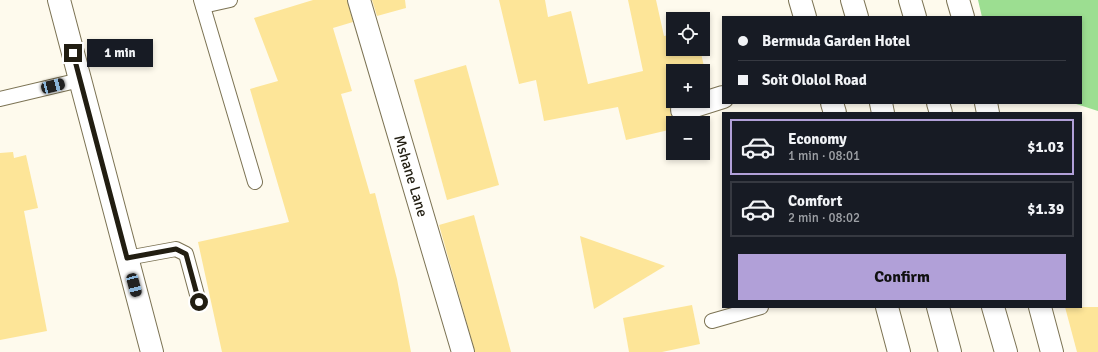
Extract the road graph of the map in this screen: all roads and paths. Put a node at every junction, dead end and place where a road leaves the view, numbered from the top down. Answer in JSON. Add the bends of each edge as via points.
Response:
{"nodes":[{"id":1,"x":59,"y":0,"type":"edge"},
{"id":2,"x":230,"y":0,"type":"edge"},
{"id":3,"x":359,"y":0,"type":"edge"},
{"id":4,"x":800,"y":0,"type":"edge"},
{"id":5,"x":852,"y":0,"type":"edge"},
{"id":6,"x":910,"y":0,"type":"edge"},
{"id":7,"x":958,"y":0,"type":"edge"},
{"id":8,"x":202,"y":3,"type":"edge"},
{"id":9,"x":805,"y":16,"type":"edge"},
{"id":10,"x":857,"y":16,"type":"edge"},
{"id":11,"x":915,"y":16,"type":"edge"},
{"id":12,"x":963,"y":16,"type":"edge"},
{"id":13,"x":80,"y":80,"type":"junction"},
{"id":14,"x":722,"y":98,"type":"edge"},
{"id":15,"x":0,"y":99,"type":"edge"},
{"id":16,"x":682,"y":110,"type":"dead end"},
{"id":17,"x":255,"y":182,"type":"dead end"},
{"id":18,"x":127,"y":258,"type":"junction"},
{"id":19,"x":199,"y":302,"type":"dead end"},
{"id":20,"x":758,"y":308,"type":"edge"},
{"id":21,"x":887,"y":308,"type":"edge"},
{"id":22,"x":938,"y":308,"type":"edge"},
{"id":23,"x":993,"y":308,"type":"edge"},
{"id":24,"x":1040,"y":308,"type":"edge"},
{"id":25,"x":712,"y":321,"type":"dead end"},
{"id":26,"x":152,"y":352,"type":"edge"},
{"id":27,"x":463,"y":352,"type":"edge"},
{"id":28,"x":899,"y":352,"type":"edge"},
{"id":29,"x":950,"y":352,"type":"edge"},
{"id":30,"x":1006,"y":352,"type":"edge"},
{"id":31,"x":1052,"y":352,"type":"edge"}],
"edges":[{"from":1,"to":13,"type":"street"},
{"from":2,"to":8,"type":"lane"},
{"from":3,"to":27,"type":"street","name":"Mshane Lane"},
{"from":4,"to":9,"type":"street"},
{"from":5,"to":10,"type":"street"},
{"from":6,"to":11,"type":"street"},
{"from":7,"to":12,"type":"street"},
{"from":8,"to":17,"type":"lane"},
{"from":13,"to":15,"type":"lane"},
{"from":13,"to":18,"type":"street"},
{"from":14,"to":16,"type":"street"},
{"from":18,"to":19,"type":"lane","via":[[176,249],[186,254]]},
{"from":18,"to":26,"type":"street"},
{"from":20,"to":25,"type":"lane"},
{"from":21,"to":28,"type":"street"},
{"from":22,"to":29,"type":"street"},
{"from":23,"to":30,"type":"street"},
{"from":24,"to":31,"type":"street"}]}
